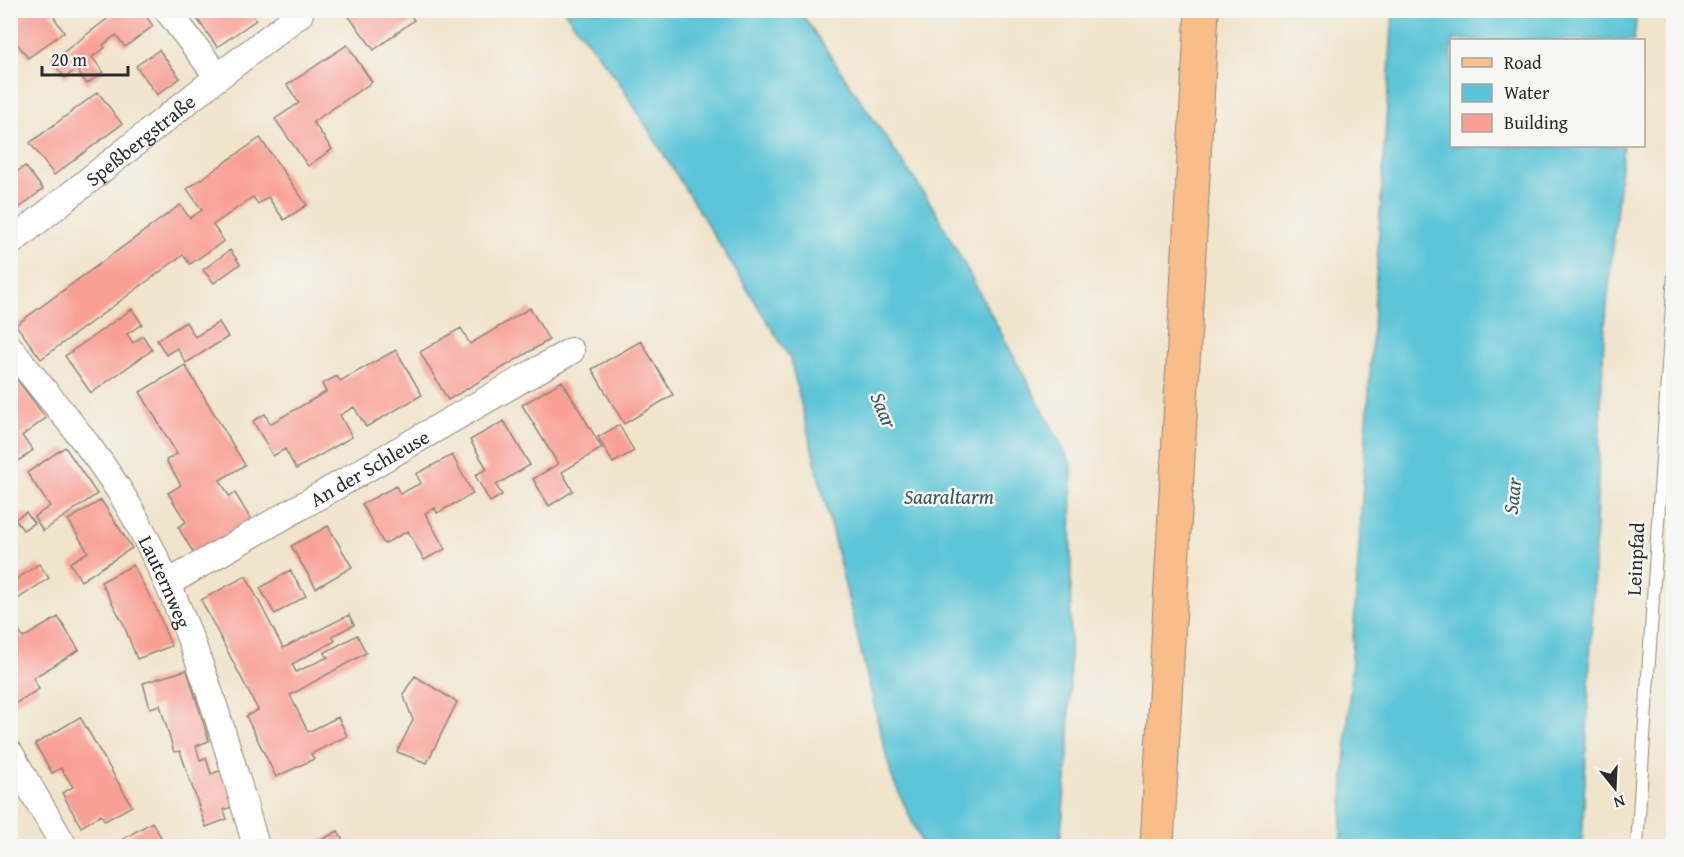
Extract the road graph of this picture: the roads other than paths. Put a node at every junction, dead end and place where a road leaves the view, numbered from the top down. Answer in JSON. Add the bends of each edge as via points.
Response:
{"nodes":[{"id":1,"x":167,"y":10,"type":"edge"},
{"id":2,"x":1202,"y":10,"type":"edge"},
{"id":3,"x":300,"y":14,"type":"dead end"},
{"id":4,"x":218,"y":77,"type":"junction"},
{"id":5,"x":10,"y":243,"type":"edge"},
{"id":6,"x":1674,"y":274,"type":"edge"},
{"id":7,"x":10,"y":348,"type":"edge"},
{"id":8,"x":571,"y":351,"type":"dead end"},
{"id":9,"x":168,"y":583,"type":"junction"},
{"id":10,"x":10,"y":753,"type":"edge"},
{"id":11,"x":64,"y":846,"type":"edge"},
{"id":12,"x":256,"y":846,"type":"edge"},
{"id":13,"x":1157,"y":846,"type":"edge"},
{"id":14,"x":1637,"y":846,"type":"edge"}],
"edges":[{"from":1,"to":4,"type":"street"},
{"from":2,"to":13,"type":"main road"},
{"from":3,"to":4,"type":"street","name":"Speßbergstraße"},
{"from":4,"to":5,"type":"street","name":"Speßbergstraße"},
{"from":6,"to":14,"type":"lane","name":"Leinpfad"},
{"from":7,"to":9,"type":"street","name":"Lauternweg","via":[[127,503]]},
{"from":8,"to":9,"type":"street","name":"An der Schleuse"},
{"from":9,"to":12,"type":"street","name":"Lauternweg","via":[[215,704]]},
{"from":10,"to":11,"type":"street"}]}
